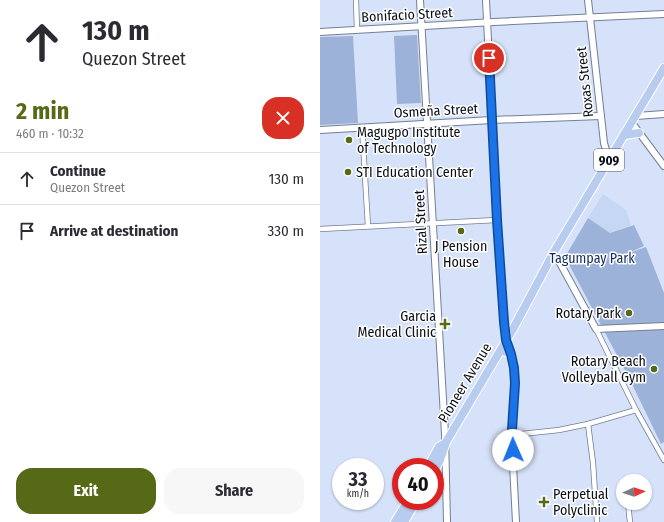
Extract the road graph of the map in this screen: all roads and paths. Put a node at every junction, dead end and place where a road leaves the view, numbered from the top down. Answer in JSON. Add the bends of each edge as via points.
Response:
{"nodes":[{"id":1,"x":356,"y":0,"type":"edge"},
{"id":2,"x":420,"y":0,"type":"edge"},
{"id":3,"x":486,"y":0,"type":"edge"},
{"id":4,"x":588,"y":0,"type":"edge"},
{"id":5,"x":664,"y":14,"type":"edge"},
{"id":6,"x":590,"y":17,"type":"junction"},
{"id":7,"x":487,"y":22,"type":"junction"},
{"id":8,"x":422,"y":26,"type":"junction"},
{"id":9,"x":357,"y":30,"type":"junction"},
{"id":10,"x":320,"y":32,"type":"edge"},
{"id":11,"x":664,"y":68,"type":"edge"},
{"id":12,"x":664,"y":114,"type":"edge"},
{"id":13,"x":601,"y":116,"type":"junction"},
{"id":14,"x":634,"y":119,"type":"junction"},
{"id":15,"x":492,"y":120,"type":"junction"},
{"id":16,"x":428,"y":124,"type":"junction"},
{"id":17,"x":362,"y":128,"type":"junction"},
{"id":18,"x":320,"y":130,"type":"edge"},
{"id":19,"x":639,"y":133,"type":"junction"},
{"id":20,"x":624,"y":135,"type":"junction"},
{"id":21,"x":609,"y":160,"type":"junction"},
{"id":22,"x":664,"y":166,"type":"edge"},
{"id":23,"x":497,"y":220,"type":"junction"},
{"id":24,"x":433,"y":223,"type":"junction"},
{"id":25,"x":368,"y":226,"type":"junction"},
{"id":26,"x":320,"y":229,"type":"edge"},
{"id":27,"x":554,"y":252,"type":"junction"},
{"id":28,"x":664,"y":326,"type":"edge"},
{"id":29,"x":596,"y":329,"type":"junction"},
{"id":30,"x":506,"y":340,"type":"junction"},
{"id":31,"x":501,"y":350,"type":"junction"},
{"id":32,"x":511,"y":354,"type":"junction"},
{"id":33,"x":636,"y":410,"type":"junction"},
{"id":34,"x":588,"y":424,"type":"junction"},
{"id":35,"x":512,"y":436,"type":"junction"},
{"id":36,"x":446,"y":442,"type":"junction"},
{"id":37,"x":433,"y":458,"type":"edge"},
{"id":38,"x":441,"y":458,"type":"edge"},
{"id":39,"x":664,"y":460,"type":"edge"},
{"id":40,"x":403,"y":510,"type":"edge"},
{"id":41,"x":411,"y":510,"type":"edge"},
{"id":42,"x":629,"y":510,"type":"edge"},
{"id":43,"x":396,"y":522,"type":"edge"},
{"id":44,"x":404,"y":522,"type":"edge"},
{"id":45,"x":448,"y":522,"type":"edge"},
{"id":46,"x":516,"y":522,"type":"edge"},
{"id":47,"x":597,"y":522,"type":"edge"},
{"id":48,"x":630,"y":522,"type":"edge"}],
"edges":[{"from":1,"to":9,"type":"street"},
{"from":2,"to":8,"type":"street","name":"Rizal Street"},
{"from":3,"to":7,"type":"street"},
{"from":4,"to":6,"type":"street","name":"Roxas Street"},
{"from":5,"to":6,"type":"street","name":"Bonifacio Street"},
{"from":6,"to":7,"type":"street","name":"Bonifacio Street"},
{"from":6,"to":13,"type":"street","name":"Roxas Street"},
{"from":7,"to":8,"type":"street","name":"Bonifacio Street"},
{"from":7,"to":15,"type":"street"},
{"from":8,"to":9,"type":"street","name":"Bonifacio Street"},
{"from":8,"to":16,"type":"street","name":"Rizal Street"},
{"from":9,"to":10,"type":"street","name":"Bonifacio Street"},
{"from":11,"to":14,"type":"highway","name":"Pioneer Avenue","number":"909"},
{"from":12,"to":14,"type":"street"},
{"from":13,"to":15,"type":"street","name":"Osmeña Street"},
{"from":13,"to":21,"type":"street","name":"Roxas Street"},
{"from":14,"to":19,"type":"street"},
{"from":14,"to":20,"type":"highway","name":"Pioneer Avenue","number":"909"},
{"from":15,"to":16,"type":"street","name":"Osmeña Street"},
{"from":15,"to":23,"type":"street"},
{"from":16,"to":17,"type":"street","name":"Osmeña Street"},
{"from":16,"to":24,"type":"street","name":"Rizal Street"},
{"from":17,"to":18,"type":"street","name":"Osmeña Street"},
{"from":17,"to":25,"type":"street"},
{"from":19,"to":20,"type":"highway"},
{"from":19,"to":22,"type":"street"},
{"from":20,"to":21,"type":"highway","name":"Pioneer Avenue","number":"909"},
{"from":21,"to":27,"type":"highway","name":"Pioneer Avenue","number":"909"},
{"from":23,"to":24,"type":"street"},
{"from":23,"to":30,"type":"street"},
{"from":24,"to":25,"type":"street"},
{"from":24,"to":36,"type":"street","name":"Rizal Street"},
{"from":25,"to":26,"type":"street"},
{"from":27,"to":29,"type":"street"},
{"from":27,"to":30,"type":"highway","name":"Pioneer Avenue","number":"909"},
{"from":28,"to":29,"type":"street"},
{"from":29,"to":33,"type":"street"},
{"from":30,"to":31,"type":"highway","name":"Pioneer Avenue","number":"909"},
{"from":30,"to":32,"type":"street"},
{"from":31,"to":32,"type":"highway"},
{"from":31,"to":36,"type":"highway","name":"Pioneer Avenue","number":"909"},
{"from":32,"to":35,"type":"street","via":[[515,383]]},
{"from":33,"to":34,"type":"street"},
{"from":33,"to":39,"type":"street"},
{"from":34,"to":35,"type":"street"},
{"from":34,"to":47,"type":"street"},
{"from":35,"to":46,"type":"street"},
{"from":36,"to":37,"type":"highway","name":"Pioneer Avenue","number":"909"},
{"from":36,"to":38,"type":"highway","name":"Pioneer Avenue","number":"909"},
{"from":36,"to":45,"type":"street","name":"Rizal Street"},
{"from":40,"to":43,"type":"highway"},
{"from":41,"to":44,"type":"highway"},
{"from":42,"to":48,"type":"street"}]}
